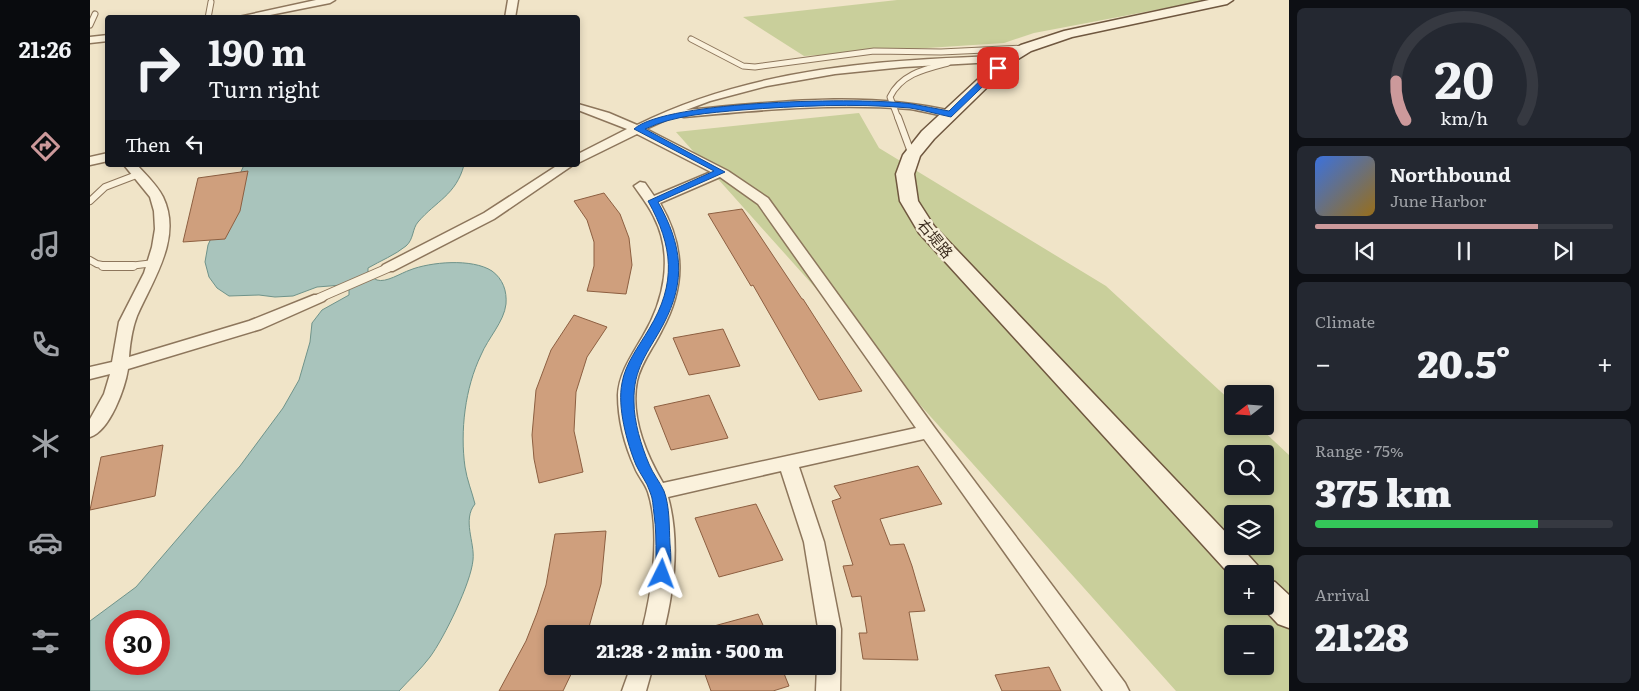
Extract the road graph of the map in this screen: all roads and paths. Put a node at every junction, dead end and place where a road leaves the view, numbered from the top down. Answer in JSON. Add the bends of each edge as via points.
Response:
{"nodes":[{"id":1,"x":327,"y":0,"type":"edge"},
{"id":2,"x":513,"y":0,"type":"edge"},
{"id":3,"x":1227,"y":0,"type":"edge"},
{"id":4,"x":211,"y":2,"type":"dead end"},
{"id":5,"x":95,"y":14,"type":"dead end"},
{"id":6,"x":209,"y":15,"type":"edge"},
{"id":7,"x":253,"y":15,"type":"edge"},
{"id":8,"x":510,"y":15,"type":"edge"},
{"id":9,"x":90,"y":25,"type":"edge"},
{"id":10,"x":105,"y":38,"type":"edge"},
{"id":11,"x":690,"y":39,"type":"dead end"},
{"id":12,"x":90,"y":40,"type":"edge"},
{"id":13,"x":1026,"y":48,"type":"junction"},
{"id":14,"x":1008,"y":58,"type":"junction"},
{"id":15,"x":956,"y":60,"type":"junction"},
{"id":16,"x":893,"y":105,"type":"junction"},
{"id":17,"x":580,"y":108,"type":"edge"},
{"id":18,"x":951,"y":114,"type":"junction"},
{"id":19,"x":660,"y":119,"type":"junction"},
{"id":20,"x":638,"y":129,"type":"junction"},
{"id":21,"x":912,"y":155,"type":"junction"},
{"id":22,"x":105,"y":158,"type":"edge"},
{"id":23,"x":580,"y":158,"type":"edge"},
{"id":24,"x":90,"y":162,"type":"edge"},
{"id":25,"x":564,"y":167,"type":"edge"},
{"id":26,"x":134,"y":169,"type":"edge"},
{"id":27,"x":721,"y":172,"type":"junction"},
{"id":28,"x":640,"y":186,"type":"dead end"},
{"id":29,"x":90,"y":201,"type":"edge"},
{"id":30,"x":653,"y":201,"type":"junction"},
{"id":31,"x":90,"y":260,"type":"edge"},
{"id":32,"x":154,"y":263,"type":"junction"},
{"id":33,"x":388,"y":268,"type":"joint"},
{"id":34,"x":319,"y":298,"type":"joint"},
{"id":35,"x":119,"y":366,"type":"junction"},
{"id":36,"x":90,"y":373,"type":"edge"},
{"id":37,"x":90,"y":431,"type":"edge"},
{"id":38,"x":928,"y":432,"type":"junction"},
{"id":39,"x":788,"y":463,"type":"junction"},
{"id":40,"x":657,"y":492,"type":"junction"},
{"id":41,"x":1240,"y":565,"type":"edge"},
{"id":42,"x":1274,"y":600,"type":"edge"},
{"id":43,"x":1289,"y":615,"type":"edge"},
{"id":44,"x":655,"y":625,"type":"edge"},
{"id":45,"x":639,"y":675,"type":"edge"},
{"id":46,"x":634,"y":691,"type":"edge"},
{"id":47,"x":828,"y":691,"type":"edge"},
{"id":48,"x":1117,"y":691,"type":"edge"}],
"edges":[{"from":1,"to":7,"type":"street"},
{"from":2,"to":8,"type":"street"},
{"from":3,"to":13,"type":"main road","name":"右堤路","via":[[1069,34]]},
{"from":4,"to":6,"type":"lane"},
{"from":5,"to":9,"type":"lane"},
{"from":10,"to":12,"type":"street"},
{"from":11,"to":13,"type":"lane","via":[[743,66],[755,67],[874,51]]},
{"from":13,"to":14,"type":"main road","name":"右堤路"},
{"from":14,"to":15,"type":"street"},
{"from":14,"to":18,"type":"main road","name":"右堤路"},
{"from":15,"to":16,"type":"lane","via":[[901,80],[892,89]]},
{"from":15,"to":19,"type":"street","via":[[806,75],[759,84],[698,102]]},
{"from":16,"to":18,"type":"street"},
{"from":16,"to":19,"type":"street","via":[[778,105]]},
{"from":16,"to":21,"type":"lane"},
{"from":17,"to":20,"type":"street"},
{"from":18,"to":21,"type":"main road","name":"右堤路"},
{"from":19,"to":20,"type":"street"},
{"from":20,"to":23,"type":"street"},
{"from":20,"to":27,"type":"street"},
{"from":21,"to":41,"type":"main road","name":"右堤路","via":[[905,174],[909,201],[926,229]]},
{"from":22,"to":24,"type":"street"},
{"from":25,"to":33,"type":"street","via":[[489,216]]},
{"from":26,"to":29,"type":"lane","via":[[94,193]]},
{"from":26,"to":32,"type":"street","via":[[154,191],[160,208],[162,227]]},
{"from":27,"to":30,"type":"street"},
{"from":27,"to":38,"type":"street","via":[[746,186],[763,201]]},
{"from":28,"to":30,"type":"street"},
{"from":30,"to":40,"type":"street","via":[[672,243],[674,267],[671,288],[658,323],[639,355],[628,384],[628,416],[643,465]]},
{"from":31,"to":32,"type":"lane","via":[[98,266],[116,267]]},
{"from":32,"to":35,"type":"street","via":[[125,328]]},
{"from":33,"to":34,"type":"lane"},
{"from":34,"to":35,"type":"street","via":[[255,325]]},
{"from":35,"to":36,"type":"street"},
{"from":35,"to":37,"type":"street","via":[[115,389]]},
{"from":38,"to":39,"type":"street"},
{"from":38,"to":48,"type":"street"},
{"from":39,"to":40,"type":"street"},
{"from":39,"to":47,"type":"street","via":[[814,542],[830,629]]},
{"from":40,"to":44,"type":"street","via":[[664,557]]},
{"from":42,"to":43,"type":"main road"},
{"from":45,"to":46,"type":"street"}]}
